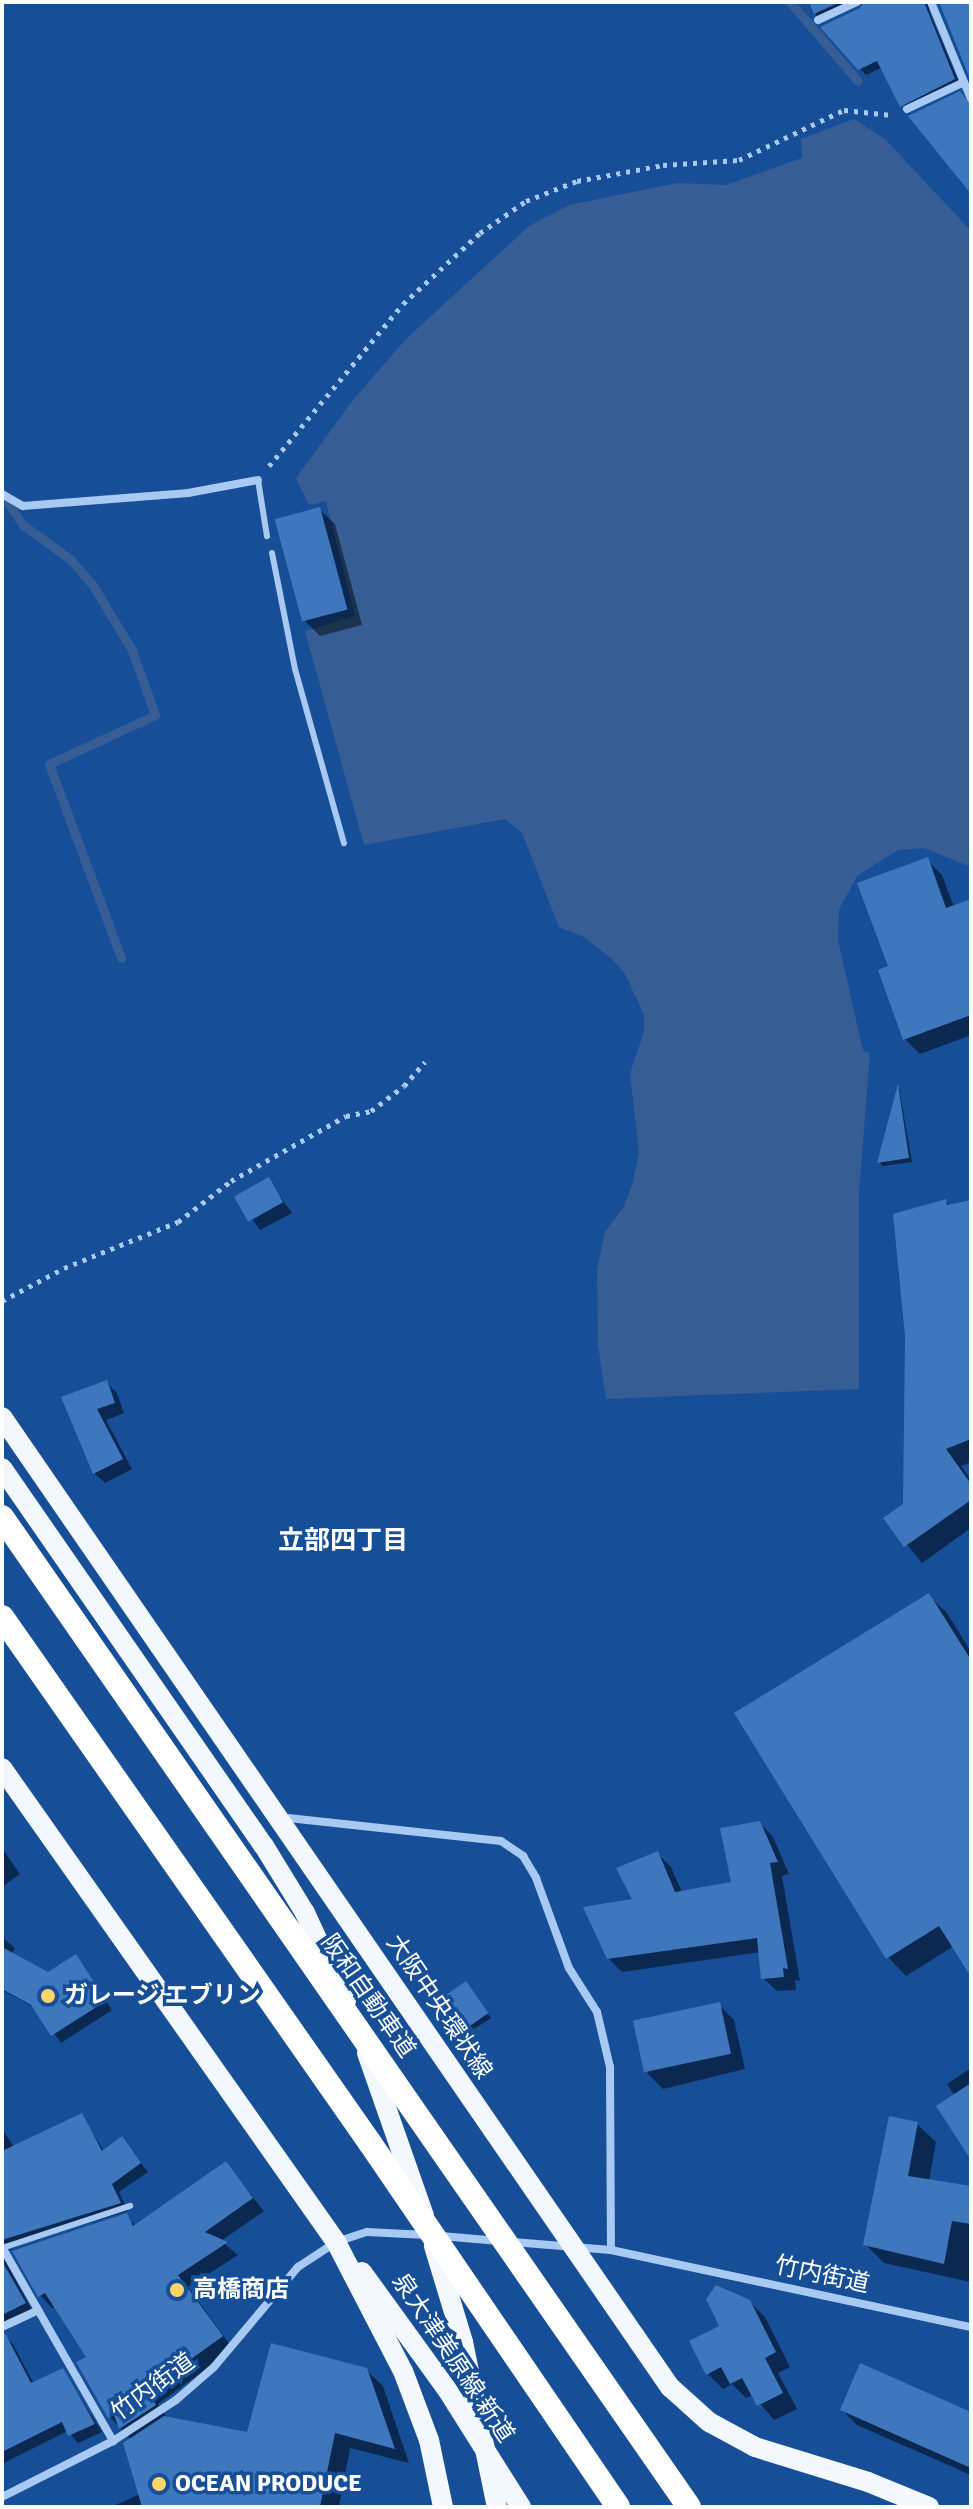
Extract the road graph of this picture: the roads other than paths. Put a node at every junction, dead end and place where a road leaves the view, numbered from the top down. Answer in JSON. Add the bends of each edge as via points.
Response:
{"nodes":[{"id":1,"x":857,"y":2,"type":"edge"},
{"id":2,"x":931,"y":2,"type":"edge"},
{"id":3,"x":818,"y":20,"type":"dead end"},
{"id":4,"x":964,"y":82,"type":"junction"},
{"id":5,"x":971,"y":99,"type":"edge"},
{"id":6,"x":907,"y":109,"type":"road end"},
{"id":7,"x":258,"y":480,"type":"joint"},
{"id":8,"x":2,"y":494,"type":"edge"},
{"id":9,"x":267,"y":536,"type":"dead end"},
{"id":10,"x":272,"y":553,"type":"dead end"},
{"id":11,"x":344,"y":843,"type":"dead end"},
{"id":12,"x":2,"y":1417,"type":"edge"},
{"id":13,"x":2,"y":1468,"type":"edge"},
{"id":14,"x":2,"y":1517,"type":"edge"},
{"id":15,"x":2,"y":1617,"type":"edge"},
{"id":16,"x":2,"y":1768,"type":"edge"},
{"id":17,"x":278,"y":1817,"type":"junction"},
{"id":18,"x":130,"y":2206,"type":"dead end"},
{"id":19,"x":336,"y":2242,"type":"junction"},
{"id":20,"x":571,"y":2247,"type":"junction"},
{"id":21,"x":2,"y":2248,"type":"edge"},
{"id":22,"x":611,"y":2250,"type":"junction"},
{"id":23,"x":38,"y":2310,"type":"junction"},
{"id":24,"x":2,"y":2327,"type":"edge"},
{"id":25,"x":971,"y":2327,"type":"edge"},
{"id":26,"x":113,"y":2441,"type":"junction"},
{"id":27,"x":2,"y":2497,"type":"edge"},
{"id":28,"x":443,"y":2507,"type":"edge"},
{"id":29,"x":497,"y":2507,"type":"edge"},
{"id":30,"x":521,"y":2507,"type":"edge"},
{"id":31,"x":618,"y":2507,"type":"edge"},
{"id":32,"x":689,"y":2507,"type":"edge"},
{"id":33,"x":929,"y":2507,"type":"edge"}],
"edges":[{"from":1,"to":3,"type":"street"},
{"from":2,"to":4,"type":"street"},
{"from":4,"to":5,"type":"street"},
{"from":4,"to":6,"type":"street"},
{"from":7,"to":8,"type":"street","via":[[188,493],[23,506]]},
{"from":7,"to":9,"type":"lane"},
{"from":10,"to":11,"type":"lane","via":[[295,669]]},
{"from":12,"to":17,"type":"main road","name":"大阪中央環状線"},
{"from":13,"to":29,"type":"main road","bridge":true,"via":[[264,1846],[336,1976],[378,2079],[451,2295]]},
{"from":14,"to":32,"type":"highway","name":"阪和自動車道","bridge":true},
{"from":15,"to":31,"type":"highway","bridge":true},
{"from":16,"to":19,"type":"main road"},
{"from":17,"to":20,"type":"main road","name":"大阪中央環状線"},
{"from":17,"to":22,"type":"street","via":[[501,1841],[523,1856],[569,1968],[597,2012],[610,2067]]},
{"from":18,"to":21,"type":"lane"},
{"from":19,"to":20,"type":"street","name":"竹内街道","via":[[367,2232],[391,2232]]},
{"from":19,"to":26,"type":"street","name":"竹内街道","via":[[298,2267],[214,2367],[176,2400]]},
{"from":19,"to":28,"type":"main road","via":[[403,2371],[429,2440]]},
{"from":19,"to":30,"type":"main road","name":"泉大津美原線 新道","via":[[413,2341]]},
{"from":20,"to":22,"type":"street","name":"竹内街道"},
{"from":20,"to":33,"type":"main road","name":"大阪中央環状線","via":[[670,2387],[709,2422],[778,2456],[868,2482]]},
{"from":21,"to":23,"type":"street"},
{"from":22,"to":25,"type":"street","name":"竹内街道"},
{"from":23,"to":24,"type":"street"},
{"from":23,"to":26,"type":"street"},
{"from":26,"to":27,"type":"street","name":"竹内街道"}]}
